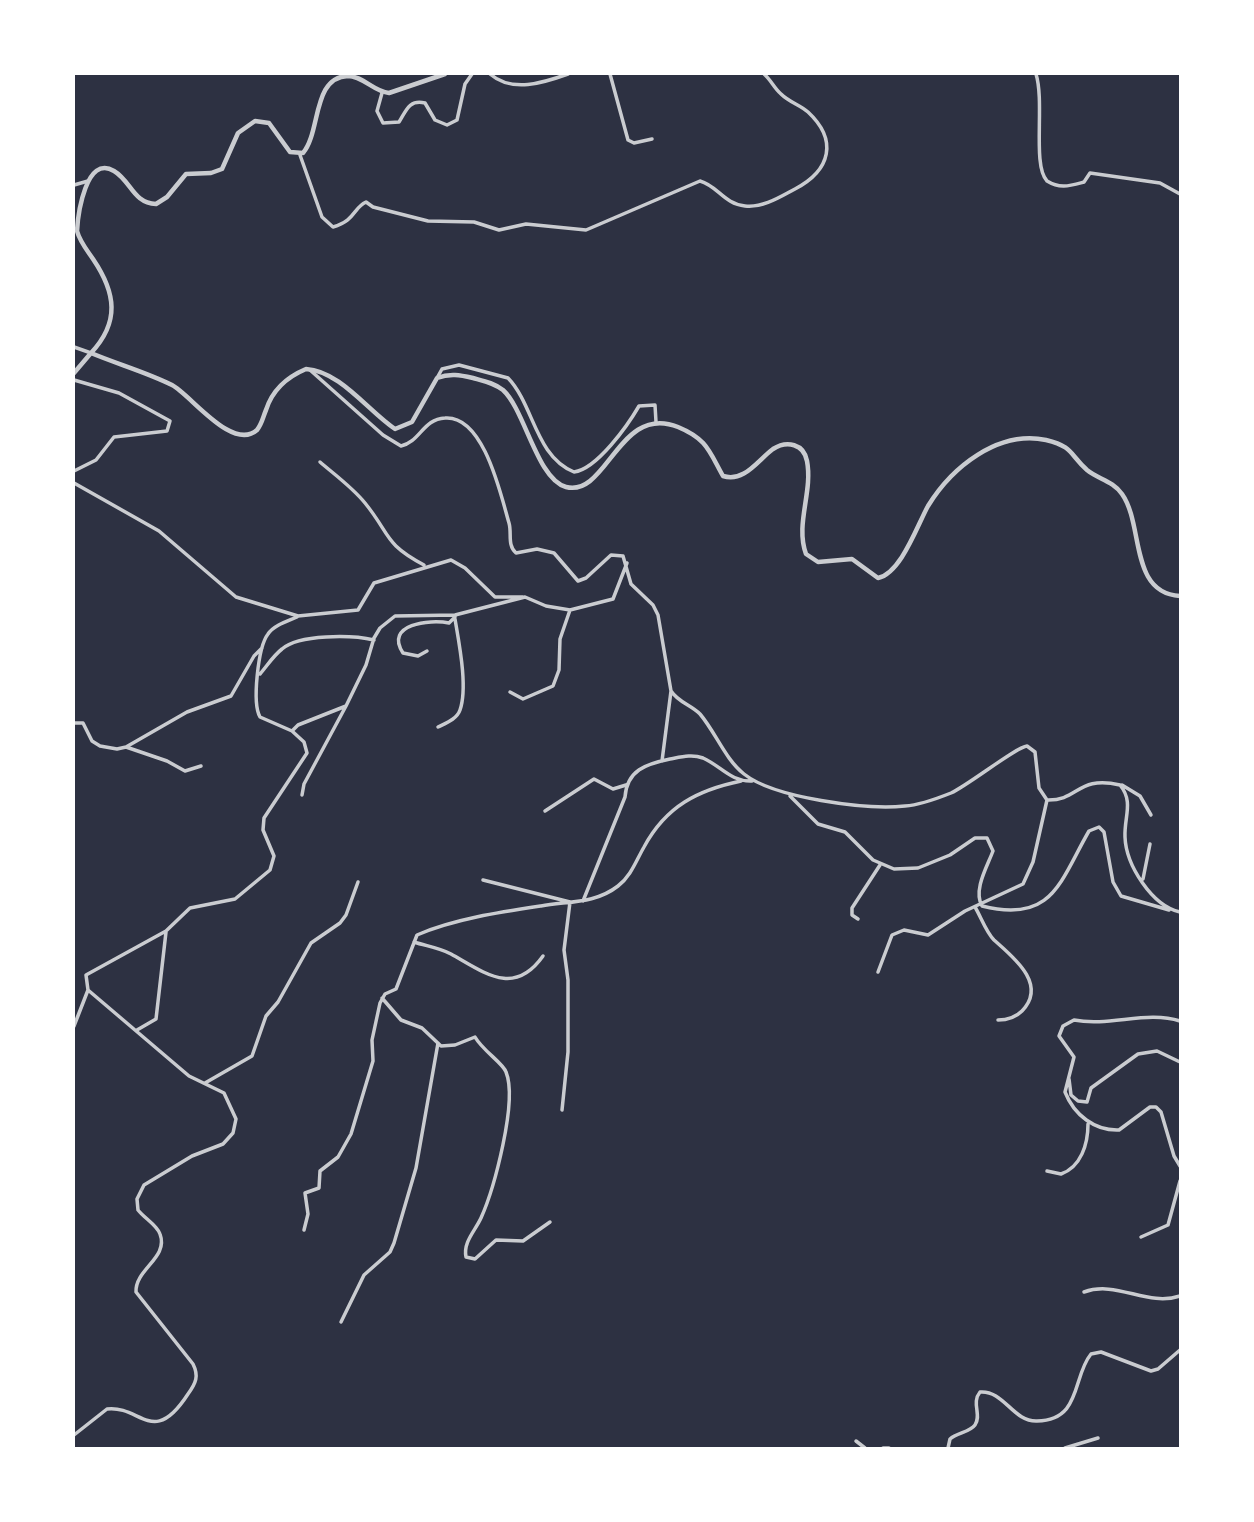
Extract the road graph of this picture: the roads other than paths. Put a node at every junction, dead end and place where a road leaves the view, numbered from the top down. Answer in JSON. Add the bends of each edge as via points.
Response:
{"nodes":[{"id":1,"x":446,"y":74,"type":"edge"},
{"id":2,"x":472,"y":74,"type":"edge"},
{"id":3,"x":490,"y":74,"type":"edge"},
{"id":4,"x":568,"y":74,"type":"edge"},
{"id":5,"x":610,"y":74,"type":"edge"},
{"id":6,"x":764,"y":74,"type":"edge"},
{"id":7,"x":1036,"y":74,"type":"edge"},
{"id":8,"x":382,"y":93,"type":"junction"},
{"id":9,"x":652,"y":139,"type":"dead end"},
{"id":10,"x":300,"y":155,"type":"junction"},
{"id":11,"x":88,"y":181,"type":"junction"},
{"id":12,"x":74,"y":185,"type":"edge"},
{"id":13,"x":1181,"y":194,"type":"edge"},
{"id":14,"x":74,"y":347,"type":"edge"},
{"id":15,"x":91,"y":353,"type":"junction"},
{"id":16,"x":310,"y":370,"type":"junction"},
{"id":17,"x":74,"y":373,"type":"edge"},
{"id":18,"x":437,"y":378,"type":"junction"},
{"id":19,"x":74,"y":380,"type":"edge"},
{"id":20,"x":656,"y":422,"type":"junction"},
{"id":21,"x":320,"y":462,"type":"dead end"},
{"id":22,"x":74,"y":471,"type":"edge"},
{"id":23,"x":74,"y":483,"type":"edge"},
{"id":24,"x":627,"y":563,"type":"junction"},
{"id":25,"x":424,"y":565,"type":"junction"},
{"id":26,"x":1181,"y":596,"type":"edge"},
{"id":27,"x":525,"y":597,"type":"junction"},
{"id":28,"x":570,"y":610,"type":"junction"},
{"id":29,"x":298,"y":616,"type":"junction"},
{"id":30,"x":455,"y":617,"type":"junction"},
{"id":31,"x":374,"y":640,"type":"junction"},
{"id":32,"x":262,"y":648,"type":"junction"},
{"id":33,"x":427,"y":651,"type":"dead end"},
{"id":34,"x":259,"y":676,"type":"junction"},
{"id":35,"x":671,"y":691,"type":"junction"},
{"id":36,"x":510,"y":692,"type":"dead end"},
{"id":37,"x":346,"y":706,"type":"junction"},
{"id":38,"x":74,"y":723,"type":"edge"},
{"id":39,"x":438,"y":727,"type":"dead end"},
{"id":40,"x":292,"y":731,"type":"junction"},
{"id":41,"x":126,"y":747,"type":"junction"},
{"id":42,"x":662,"y":761,"type":"junction"},
{"id":43,"x":201,"y":766,"type":"dead end"},
{"id":44,"x":741,"y":781,"type":"junction"},
{"id":45,"x":753,"y":781,"type":"junction"},
{"id":46,"x":626,"y":785,"type":"junction"},
{"id":47,"x":1120,"y":785,"type":"junction"},
{"id":48,"x":302,"y":795,"type":"dead end"},
{"id":49,"x":789,"y":795,"type":"junction"},
{"id":50,"x":1047,"y":800,"type":"junction"},
{"id":51,"x":545,"y":811,"type":"dead end"},
{"id":52,"x":1152,"y":815,"type":"dead end"},
{"id":53,"x":1150,"y":844,"type":"dead end"},
{"id":54,"x":880,"y":865,"type":"junction"},
{"id":55,"x":483,"y":880,"type":"dead end"},
{"id":56,"x":358,"y":881,"type":"dead end"},
{"id":57,"x":1142,"y":881,"type":"junction"},
{"id":58,"x":583,"y":901,"type":"junction"},
{"id":59,"x":570,"y":902,"type":"junction"},
{"id":60,"x":978,"y":905,"type":"junction"},
{"id":61,"x":1171,"y":910,"type":"junction"},
{"id":62,"x":1181,"y":912,"type":"edge"},
{"id":63,"x":858,"y":919,"type":"dead end"},
{"id":64,"x":166,"y":931,"type":"junction"},
{"id":65,"x":414,"y":942,"type":"junction"},
{"id":66,"x":543,"y":956,"type":"dead end"},
{"id":67,"x":878,"y":972,"type":"dead end"},
{"id":68,"x":88,"y":990,"type":"junction"},
{"id":69,"x":382,"y":998,"type":"junction"},
{"id":70,"x":998,"y":1020,"type":"dead end"},
{"id":71,"x":1181,"y":1021,"type":"edge"},
{"id":72,"x":74,"y":1026,"type":"edge"},
{"id":73,"x":138,"y":1030,"type":"junction"},
{"id":74,"x":438,"y":1044,"type":"junction"},
{"id":75,"x":1181,"y":1062,"type":"edge"},
{"id":76,"x":1070,"y":1074,"type":"junction"},
{"id":77,"x":205,"y":1083,"type":"junction"},
{"id":78,"x":562,"y":1110,"type":"dead end"},
{"id":79,"x":1088,"y":1124,"type":"junction"},
{"id":80,"x":1181,"y":1166,"type":"edge"},
{"id":81,"x":1047,"y":1171,"type":"dead end"},
{"id":82,"x":1181,"y":1181,"type":"edge"},
{"id":83,"x":550,"y":1222,"type":"dead end"},
{"id":84,"x":304,"y":1230,"type":"dead end"},
{"id":85,"x":1140,"y":1237,"type":"dead end"},
{"id":86,"x":1084,"y":1292,"type":"dead end"},
{"id":87,"x":1181,"y":1296,"type":"edge"},
{"id":88,"x":341,"y":1322,"type":"dead end"},
{"id":89,"x":1181,"y":1350,"type":"edge"},
{"id":90,"x":74,"y":1436,"type":"edge"},
{"id":91,"x":1098,"y":1438,"type":"dead end"},
{"id":92,"x":856,"y":1441,"type":"dead end"},
{"id":93,"x":865,"y":1448,"type":"edge"},
{"id":94,"x":883,"y":1448,"type":"edge"},
{"id":95,"x":889,"y":1448,"type":"edge"},
{"id":96,"x":948,"y":1448,"type":"edge"},
{"id":97,"x":1065,"y":1448,"type":"edge"}],
"edges":[{"from":1,"to":8,"type":"street"},
{"from":2,"to":8,"type":"street","via":[[465,84],[457,120],[447,125],[435,120],[425,103],[419,102],[409,105],[399,122],[383,123],[377,111]]},
{"from":3,"to":4,"type":"street","via":[[509,85]]},
{"from":5,"to":9,"type":"street","via":[[628,140]]},
{"from":6,"to":10,"type":"street","via":[[778,92],[820,126],[828,143],[817,172],[799,187],[756,206],[736,205],[700,181],[586,230],[539,224],[499,230],[474,222],[428,221],[366,202],[350,220],[333,227],[322,217]]},
{"from":7,"to":13,"type":"street","via":[[1041,96],[1039,168],[1047,181],[1067,186],[1084,182],[1090,173],[1160,183]]},
{"from":8,"to":10,"type":"street","via":[[349,76],[328,84],[307,148]]},
{"from":10,"to":11,"type":"street","via":[[290,152],[269,123],[255,121],[238,133],[222,169],[186,174],[156,204],[139,199],[111,170],[99,170]]},
{"from":11,"to":12,"type":"street"},
{"from":11,"to":15,"type":"street","via":[[78,237],[106,281],[114,306],[105,336]]},
{"from":14,"to":15,"type":"street"},
{"from":15,"to":16,"type":"street","via":[[175,386],[209,418],[228,430],[246,433],[261,424],[283,383]]},
{"from":15,"to":17,"type":"street"},
{"from":16,"to":18,"type":"street","via":[[339,383],[395,429],[412,422]]},
{"from":16,"to":24,"type":"street","via":[[401,446],[439,419],[452,418],[470,430],[498,481],[516,553],[554,552],[578,581],[611,555],[623,556]]},
{"from":18,"to":20,"type":"street","via":[[463,376],[504,391],[547,469],[567,487],[583,484],[636,430]]},
{"from":18,"to":20,"type":"street","via":[[442,369],[453,365],[508,378],[538,436],[575,472],[604,452],[639,406],[655,404]]},
{"from":19,"to":22,"type":"street","via":[[119,393],[170,421],[167,431],[114,437],[96,460]]},
{"from":20,"to":26,"type":"street","via":[[702,440],[723,476],[729,478],[743,474],[776,447],[798,446],[808,464],[802,531],[806,554],[813,561],[852,559],[878,578],[892,570],[935,495],[974,457],[1013,439],[1055,442],[1071,450],[1088,470],[1123,495],[1151,581],[1161,591]]},
{"from":21,"to":25,"type":"street","via":[[365,503],[399,552]]},
{"from":23,"to":29,"type":"street","via":[[159,531],[230,594]]},
{"from":24,"to":28,"type":"street","via":[[613,599]]},
{"from":24,"to":35,"type":"street","via":[[633,588],[659,615]]},
{"from":25,"to":27,"type":"street","via":[[455,561],[495,597]]},
{"from":25,"to":29,"type":"street","via":[[374,583],[358,610]]},
{"from":27,"to":28,"type":"street"},
{"from":27,"to":30,"type":"street"},
{"from":28,"to":36,"type":"street","via":[[553,686],[523,699]]},
{"from":29,"to":32,"type":"street","via":[[268,633]]},
{"from":30,"to":31,"type":"street","via":[[395,616]]},
{"from":30,"to":33,"type":"street","via":[[449,623],[416,623],[401,634],[398,643],[403,653],[418,656]]},
{"from":30,"to":39,"type":"street","via":[[461,662],[460,709]]},
{"from":31,"to":34,"type":"street","via":[[341,635],[289,644]]},
{"from":31,"to":37,"type":"street"},
{"from":32,"to":34,"type":"street"},
{"from":32,"to":41,"type":"street","via":[[231,696],[187,712]]},
{"from":34,"to":40,"type":"street","via":[[256,709],[260,717]]},
{"from":35,"to":42,"type":"street"},
{"from":35,"to":45,"type":"street","via":[[696,710],[738,768]]},
{"from":37,"to":40,"type":"street"},
{"from":37,"to":48,"type":"street"},
{"from":38,"to":41,"type":"street","via":[[83,723],[100,746]]},
{"from":40,"to":64,"type":"street","via":[[307,753],[264,818],[263,830],[274,856],[272,867],[236,899],[190,908]]},
{"from":41,"to":43,"type":"street","via":[[185,771]]},
{"from":42,"to":44,"type":"street","via":[[696,756]]},
{"from":42,"to":46,"type":"street","via":[[641,767]]},
{"from":44,"to":45,"type":"street"},
{"from":44,"to":58,"type":"street","via":[[712,787],[680,803],[659,825],[619,886]]},
{"from":45,"to":49,"type":"street"},
{"from":46,"to":51,"type":"street","via":[[613,789],[594,779]]},
{"from":46,"to":58,"type":"street"},
{"from":47,"to":50,"type":"street","via":[[1092,782],[1062,799]]},
{"from":47,"to":52,"type":"street","via":[[1140,796]]},
{"from":47,"to":57,"type":"street","via":[[1129,802],[1126,848]]},
{"from":49,"to":50,"type":"street","via":[[878,806],[915,805],[970,784],[1016,749],[1027,746],[1035,752],[1039,789]]},
{"from":49,"to":54,"type":"street","via":[[818,824],[845,832]]},
{"from":50,"to":60,"type":"street","via":[[1027,878],[1018,887]]},
{"from":53,"to":57,"type":"street"},
{"from":54,"to":60,"type":"street","via":[[918,868],[975,838],[987,838],[993,851],[982,877]]},
{"from":54,"to":63,"type":"street","via":[[852,908]]},
{"from":55,"to":59,"type":"street"},
{"from":56,"to":77,"type":"street","via":[[346,915],[311,943],[266,1016],[252,1056]]},
{"from":57,"to":61,"type":"street"},
{"from":58,"to":59,"type":"street"},
{"from":59,"to":65,"type":"street","via":[[508,911],[420,933]]},
{"from":59,"to":78,"type":"street","via":[[564,950],[568,1052]]},
{"from":60,"to":61,"type":"street","via":[[1017,908],[1047,901],[1089,831],[1099,827],[1121,896]]},
{"from":60,"to":67,"type":"street","via":[[928,935],[904,930],[892,935]]},
{"from":60,"to":70,"type":"street","via":[[993,939],[1023,967],[1032,995],[1018,1015]]},
{"from":61,"to":62,"type":"street"},
{"from":64,"to":68,"type":"street","via":[[90,971],[85,979]]},
{"from":64,"to":73,"type":"street","via":[[156,1018]]},
{"from":65,"to":66,"type":"street","via":[[451,954],[500,979],[530,972]]},
{"from":65,"to":69,"type":"street","via":[[396,989]]},
{"from":68,"to":72,"type":"street"},
{"from":68,"to":73,"type":"street"},
{"from":69,"to":74,"type":"street","via":[[401,1020],[422,1028]]},
{"from":69,"to":84,"type":"street","via":[[372,1040],[372,1069],[351,1134],[338,1157],[320,1171],[319,1188],[305,1193],[308,1214]]},
{"from":71,"to":76,"type":"street","via":[[1157,1016],[1067,1023],[1059,1036],[1073,1057]]},
{"from":73,"to":77,"type":"street","via":[[189,1076]]},
{"from":74,"to":83,"type":"street","via":[[450,1047],[475,1037],[504,1068],[508,1079],[509,1121],[503,1151],[466,1257],[475,1259],[496,1240],[523,1241]]},
{"from":74,"to":88,"type":"street","via":[[416,1168],[394,1243],[364,1275]]},
{"from":75,"to":76,"type":"street","via":[[1157,1051],[1138,1054],[1091,1088],[1087,1102],[1071,1095]]},
{"from":76,"to":79,"type":"street","via":[[1067,1097]]},
{"from":77,"to":90,"type":"street","via":[[228,1100],[236,1119],[233,1133],[223,1144],[192,1156],[144,1185],[137,1199],[138,1210],[157,1229],[162,1242],[159,1254],[140,1274],[136,1292],[193,1364],[197,1379],[175,1412],[163,1419],[142,1421],[120,1409],[107,1409]]},
{"from":79,"to":80,"type":"street","via":[[1119,1130],[1156,1107]]},
{"from":79,"to":81,"type":"street","via":[[1087,1141],[1076,1164],[1061,1174]]},
{"from":82,"to":85,"type":"street","via":[[1168,1225]]},
{"from":86,"to":87,"type":"street","via":[[1100,1288],[1145,1298]]},
{"from":89,"to":96,"type":"street","via":[[1151,1371],[1101,1352],[1091,1354],[1070,1405],[1039,1421],[1023,1418],[994,1393],[980,1392],[975,1404],[977,1422],[950,1439]]},
{"from":91,"to":97,"type":"street"},
{"from":92,"to":93,"type":"street"},
{"from":94,"to":95,"type":"street"}]}
